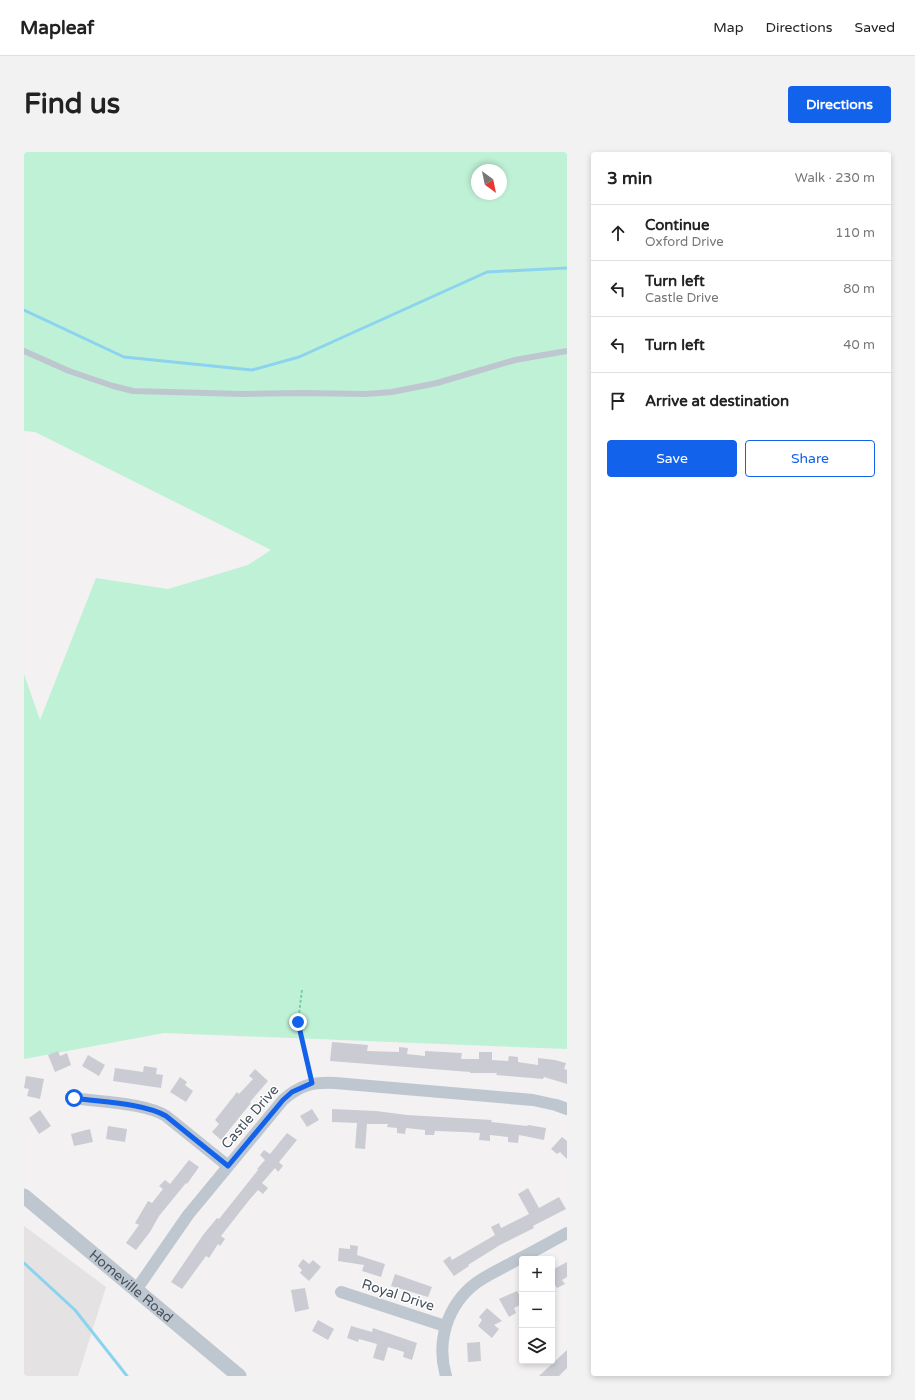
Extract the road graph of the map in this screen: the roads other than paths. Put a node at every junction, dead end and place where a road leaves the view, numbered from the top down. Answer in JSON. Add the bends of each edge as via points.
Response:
{"nodes":[{"id":1,"x":24,"y":351,"type":"edge"},
{"id":2,"x":567,"y":351,"type":"edge"},
{"id":3,"x":74,"y":1098,"type":"dead end"},
{"id":4,"x":567,"y":1109,"type":"edge"},
{"id":5,"x":228,"y":1166,"type":"junction"},
{"id":6,"x":24,"y":1196,"type":"edge"},
{"id":7,"x":567,"y":1233,"type":"edge"},
{"id":8,"x":136,"y":1290,"type":"junction"},
{"id":9,"x":341,"y":1292,"type":"dead end"},
{"id":10,"x":445,"y":1326,"type":"junction"},
{"id":11,"x":239,"y":1376,"type":"edge"},
{"id":12,"x":446,"y":1376,"type":"edge"}],
"edges":[{"from":1,"to":2,"type":"lane","via":[[69,371],[133,391],[243,394],[392,392],[515,360]]},
{"from":3,"to":5,"type":"street","via":[[158,1111]]},
{"from":4,"to":5,"type":"street","name":"Castle Drive","via":[[533,1100],[335,1082],[312,1083],[292,1092],[283,1100]]},
{"from":5,"to":8,"type":"street","name":"Castle Drive","via":[[188,1215]]},
{"from":6,"to":8,"type":"street","name":"Homeville Road"},
{"from":7,"to":10,"type":"street","via":[[476,1283],[455,1305]]},
{"from":8,"to":11,"type":"street","name":"Homeville Road"},
{"from":9,"to":10,"type":"street","name":"Royal Drive"},
{"from":10,"to":12,"type":"street","via":[[442,1357]]}]}
